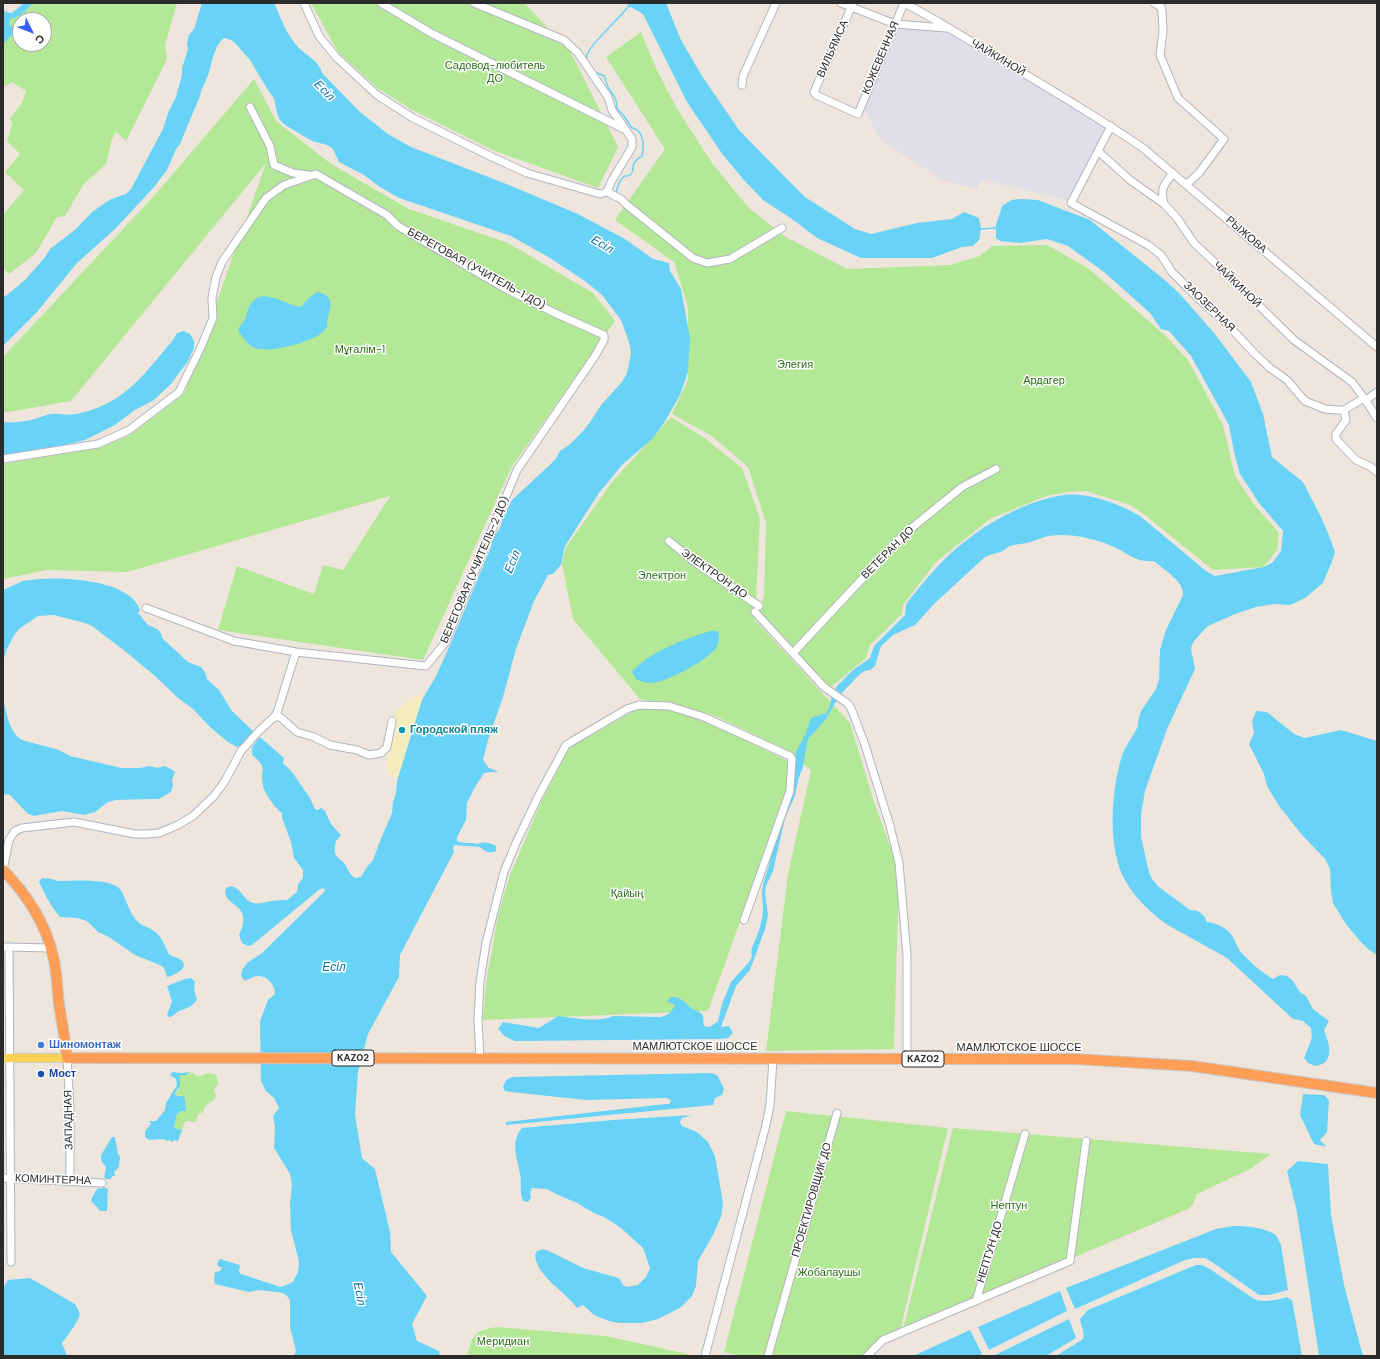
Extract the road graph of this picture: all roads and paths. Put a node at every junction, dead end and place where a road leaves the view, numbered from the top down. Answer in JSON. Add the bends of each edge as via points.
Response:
{"nodes":[{"id":1,"x":304,"y":3,"type":"edge"},
{"id":2,"x":381,"y":3,"type":"edge"},
{"id":3,"x":474,"y":3,"type":"edge"},
{"id":4,"x":776,"y":3,"type":"edge"},
{"id":5,"x":841,"y":3,"type":"edge"},
{"id":6,"x":904,"y":3,"type":"edge"},
{"id":7,"x":1154,"y":3,"type":"edge"},
{"id":8,"x":852,"y":5,"type":"edge"},
{"id":9,"x":895,"y":24,"type":"junction"},
{"id":10,"x":948,"y":28,"type":"junction"},
{"id":11,"x":742,"y":85,"type":"dead end"},
{"id":12,"x":250,"y":106,"type":"dead end"},
{"id":13,"x":858,"y":114,"type":"joint"},
{"id":14,"x":1111,"y":126,"type":"junction"},
{"id":15,"x":624,"y":129,"type":"junction"},
{"id":16,"x":1098,"y":151,"type":"junction"},
{"id":17,"x":1174,"y":173,"type":"junction"},
{"id":18,"x":314,"y":174,"type":"junction"},
{"id":19,"x":1187,"y":184,"type":"junction"},
{"id":20,"x":607,"y":192,"type":"junction"},
{"id":21,"x":1164,"y":204,"type":"junction"},
{"id":22,"x":782,"y":228,"type":"dead end"},
{"id":23,"x":1377,"y":347,"type":"edge"},
{"id":24,"x":1377,"y":392,"type":"edge"},
{"id":25,"x":1365,"y":399,"type":"junction"},
{"id":26,"x":1344,"y":410,"type":"junction"},
{"id":27,"x":1377,"y":418,"type":"edge"},
{"id":28,"x":3,"y":459,"type":"edge"},
{"id":29,"x":996,"y":469,"type":"dead end"},
{"id":30,"x":517,"y":470,"type":"joint"},
{"id":31,"x":1377,"y":472,"type":"edge"},
{"id":32,"x":669,"y":541,"type":"dead end"},
{"id":33,"x":146,"y":608,"type":"dead end"},
{"id":34,"x":296,"y":652,"type":"junction"},
{"id":35,"x":793,"y":653,"type":"junction"},
{"id":36,"x":274,"y":717,"type":"junction"},
{"id":37,"x":392,"y":721,"type":"dead end"},
{"id":38,"x":3,"y":870,"type":"edge"},
{"id":39,"x":744,"y":920,"type":"dead end"},
{"id":40,"x":6,"y":947,"type":"edge"},
{"id":41,"x":51,"y":948,"type":"junction"},
{"id":42,"x":6,"y":1058,"type":"edge"},
{"id":43,"x":67,"y":1058,"type":"junction"},
{"id":44,"x":480,"y":1059,"type":"junction"},
{"id":45,"x":773,"y":1059,"type":"junction"},
{"id":46,"x":907,"y":1059,"type":"junction"},
{"id":47,"x":1377,"y":1093,"type":"edge"},
{"id":48,"x":837,"y":1113,"type":"dead end"},
{"id":49,"x":1026,"y":1134,"type":"dead end"},
{"id":50,"x":1086,"y":1141,"type":"dead end"},
{"id":51,"x":7,"y":1178,"type":"edge"},
{"id":52,"x":70,"y":1181,"type":"junction"},
{"id":53,"x":102,"y":1183,"type":"dead end"},
{"id":54,"x":3,"y":1234,"type":"edge"},
{"id":55,"x":11,"y":1234,"type":"junction"},
{"id":56,"x":11,"y":1262,"type":"dead end"},
{"id":57,"x":976,"y":1301,"type":"junction"},
{"id":58,"x":705,"y":1356,"type":"edge"},
{"id":59,"x":768,"y":1356,"type":"edge"},
{"id":60,"x":867,"y":1356,"type":"edge"}],
"edges":[{"from":1,"to":20,"type":"street","via":[[319,36],[337,58],[377,95],[412,118],[527,173],[600,194]]},
{"from":2,"to":15,"type":"street","via":[[431,33]]},
{"from":3,"to":15,"type":"street","via":[[564,40],[578,54],[608,97],[612,110]]},
{"from":4,"to":11,"type":"street","via":[[743,76]]},
{"from":5,"to":8,"type":"street"},
{"from":6,"to":9,"type":"street","name":"КОЖЕВЕННАЯ"},
{"from":6,"to":10,"type":"street","name":"ЧАЙКИНОЙ"},
{"from":7,"to":19,"type":"street","via":[[1161,7],[1162,12],[1160,55],[1178,98],[1224,139]]},
{"from":8,"to":9,"type":"street"},
{"from":8,"to":13,"type":"street","name":"ВИЛЬЯМСА","via":[[815,90],[816,95]]},
{"from":9,"to":10,"type":"street"},
{"from":9,"to":13,"type":"street","name":"КОЖЕВЕННАЯ"},
{"from":10,"to":14,"type":"street","name":"ЧАЙКИНОЙ"},
{"from":12,"to":18,"type":"street","via":[[270,146],[274,165],[293,173]]},
{"from":14,"to":16,"type":"street"},
{"from":14,"to":17,"type":"street","name":"РЫЖОВА"},
{"from":15,"to":20,"type":"street","via":[[632,139],[632,147]]},
{"from":16,"to":21,"type":"street","name":"ЧАЙКИНОЙ","via":[[1130,180]]},
{"from":16,"to":26,"type":"street","name":"ЗАОЗЕРНАЯ","via":[[1071,203],[1148,245],[1161,255],[1172,272],[1228,325],[1254,354],[1287,380],[1305,401],[1325,409]]},
{"from":17,"to":19,"type":"street","name":"РЫЖОВА"},
{"from":17,"to":21,"type":"street","via":[[1162,190]]},
{"from":18,"to":28,"type":"street","via":[[284,185],[266,198],[222,262],[212,298],[213,318],[179,392],[129,430],[98,444]]},
{"from":18,"to":30,"type":"street","name":"БЕРЕГОВАЯ (УЧИТЕЛЬ-1 ДО)","via":[[387,215],[398,226],[506,289],[604,335],[595,356]]},
{"from":19,"to":23,"type":"street","name":"РЫЖОВА"},
{"from":20,"to":22,"type":"street","via":[[621,199],[693,258],[707,264],[730,259]]},
{"from":21,"to":25,"type":"street","name":"ЧАЙКИНОЙ","via":[[1194,243],[1294,340],[1348,378]]},
{"from":24,"to":25,"type":"street"},
{"from":25,"to":26,"type":"street"},
{"from":25,"to":27,"type":"street","name":"ЧАЙКИНОЙ"},
{"from":26,"to":31,"type":"street","via":[[1346,420],[1336,434],[1336,439],[1356,460]]},
{"from":29,"to":35,"type":"street","name":"ВЕТЕРАН ДО","via":[[962,487],[902,536]]},
{"from":30,"to":34,"type":"street","name":"БЕРЕГОВАЯ (УЧИТЕЛЬ-2 ДО)","via":[[446,643],[426,666]]},
{"from":32,"to":35,"type":"street","name":"ЭЛЕКТРОН ДО","via":[[757,609]]},
{"from":33,"to":34,"type":"street","via":[[234,641]]},
{"from":34,"to":36,"type":"street"},
{"from":35,"to":46,"type":"street","name":"ЭЛЕКТРОН ДО","via":[[824,687],[851,708],[890,826],[898,863],[907,956]]},
{"from":36,"to":37,"type":"street","via":[[280,717],[297,732],[330,745],[369,755],[381,753],[387,747]]},
{"from":36,"to":38,"type":"street","via":[[258,731],[242,751],[214,796],[193,816],[178,825],[159,833],[147,834],[74,822],[22,828],[15,831],[9,840]]},
{"from":38,"to":41,"type":"highway","via":[[32,906]]},
{"from":39,"to":44,"type":"street","via":[[790,791],[792,759],[704,717],[669,706],[639,704],[627,709],[566,745],[516,842],[504,872],[486,943],[478,1019]]},
{"from":40,"to":41,"type":"street"},
{"from":40,"to":42,"type":"street"},
{"from":41,"to":43,"type":"highway","via":[[56,967]]},
{"from":42,"to":43,"type":"main road"},
{"from":42,"to":51,"type":"street"},
{"from":43,"to":44,"type":"highway","name":"МАМЛЮТСКОЕ ШОССЕ","number":"KAZ02"},
{"from":43,"to":52,"type":"street","name":"ЗАПАДНАЯ"},
{"from":44,"to":45,"type":"highway","name":"МАМЛЮТСКОЕ ШОССЕ","number":"KAZ02"},
{"from":45,"to":46,"type":"highway","name":"МАМЛЮТСКОЕ ШОССЕ","number":"KAZ02"},
{"from":45,"to":58,"type":"street","via":[[766,1125]]},
{"from":46,"to":47,"type":"highway","name":"МАМЛЮТСКОЕ ШОССЕ","number":"KAZ02","via":[[1075,1059],[1192,1066]]},
{"from":48,"to":59,"type":"street","name":"ПРОЕКТИРОВЩИК ДО"},
{"from":49,"to":57,"type":"street","name":"НЕПТУН ДО"},
{"from":50,"to":57,"type":"street","via":[[1070,1260]]},
{"from":51,"to":52,"type":"street","name":"КОМИНТЕРНА"},
{"from":51,"to":55,"type":"street"},
{"from":52,"to":53,"type":"street","name":"КОМИНТЕРНА"},
{"from":54,"to":55,"type":"street"},
{"from":55,"to":56,"type":"street"},
{"from":57,"to":60,"type":"street","via":[[883,1340]]}]}
